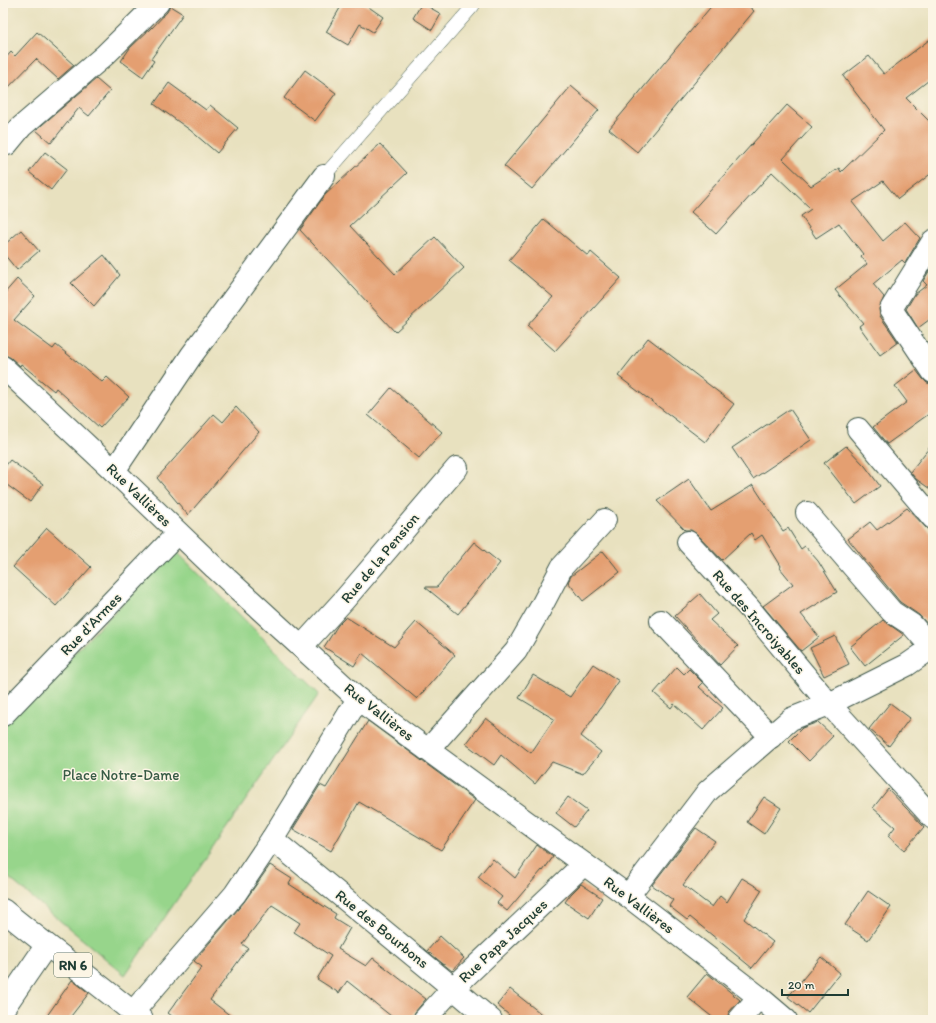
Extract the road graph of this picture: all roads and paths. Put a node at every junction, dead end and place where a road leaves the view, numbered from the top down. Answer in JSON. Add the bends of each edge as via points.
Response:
{"nodes":[{"id":1,"x":158,"y":3,"type":"edge"},
{"id":2,"x":473,"y":6,"type":"dead end"},
{"id":3,"x":7,"y":144,"type":"dead end"},
{"id":4,"x":324,"y":176,"type":"joint"},
{"id":5,"x":933,"y":241,"type":"edge"},
{"id":6,"x":3,"y":367,"type":"edge"},
{"id":7,"x":933,"y":372,"type":"edge"},
{"id":8,"x":858,"y":429,"type":"dead end"},
{"id":9,"x":457,"y":468,"type":"dead end"},
{"id":10,"x":114,"y":471,"type":"junction"},
{"id":11,"x":807,"y":513,"type":"dead end"},
{"id":12,"x":933,"y":518,"type":"edge"},
{"id":13,"x":606,"y":520,"type":"dead end"},
{"id":14,"x":178,"y":533,"type":"junction"},
{"id":15,"x":688,"y":542,"type":"dead end"},
{"id":16,"x":661,"y":621,"type":"dead end"},
{"id":17,"x":302,"y":646,"type":"junction"},
{"id":18,"x":932,"y":648,"type":"edge"},
{"id":19,"x":358,"y":699,"type":"junction"},
{"id":20,"x":829,"y":704,"type":"junction"},
{"id":21,"x":3,"y":715,"type":"edge"},
{"id":22,"x":771,"y":737,"type":"junction"},
{"id":23,"x":428,"y":750,"type":"junction"},
{"id":24,"x":933,"y":818,"type":"edge"},
{"id":25,"x":272,"y":839,"type":"junction"},
{"id":26,"x":584,"y":864,"type":"junction"},
{"id":27,"x":628,"y":896,"type":"junction"},
{"id":28,"x":3,"y":910,"type":"edge"},
{"id":29,"x":42,"y":951,"type":"junction"},
{"id":30,"x":453,"y":988,"type":"junction"},
{"id":31,"x":758,"y":997,"type":"junction"},
{"id":32,"x":3,"y":1009,"type":"edge"},
{"id":33,"x":138,"y":1016,"type":"edge"},
{"id":34,"x":424,"y":1020,"type":"edge"},
{"id":35,"x":491,"y":1020,"type":"edge"},
{"id":36,"x":739,"y":1020,"type":"edge"},
{"id":37,"x":786,"y":1020,"type":"edge"}],
"edges":[{"from":1,"to":3,"type":"street","via":[[105,55],[22,127]]},
{"from":2,"to":4,"type":"lane"},
{"from":4,"to":10,"type":"street","via":[[191,356]]},
{"from":5,"to":7,"type":"street","via":[[891,309]]},
{"from":6,"to":10,"type":"street","name":"Rue Vallières"},
{"from":8,"to":12,"type":"street"},
{"from":9,"to":17,"type":"street","name":"Rue de la Pension"},
{"from":10,"to":14,"type":"street","name":"Rue Vallières"},
{"from":11,"to":18,"type":"street","via":[[892,612],[912,625]]},
{"from":13,"to":23,"type":"street","via":[[562,567],[516,651]]},
{"from":14,"to":17,"type":"street","name":"Rue Vallières"},
{"from":14,"to":21,"type":"street","name":"Rue d'Armes"},
{"from":15,"to":20,"type":"street","name":"Rue des Incroiyables","via":[[749,608]]},
{"from":16,"to":22,"type":"street"},
{"from":17,"to":19,"type":"street","name":"Rue Vallières"},
{"from":18,"to":20,"type":"street","via":[[907,665]]},
{"from":19,"to":23,"type":"street","name":"Rue Vallières"},
{"from":19,"to":25,"type":"street"},
{"from":20,"to":22,"type":"street","via":[[791,719]]},
{"from":20,"to":24,"type":"street","name":"Rue des Incroiyables"},
{"from":22,"to":27,"type":"street","via":[[708,792]]},
{"from":23,"to":26,"type":"street","name":"Rue Vallières"},
{"from":25,"to":30,"type":"street","name":"Rue des Bourbons"},
{"from":25,"to":33,"type":"street","via":[[235,894]]},
{"from":26,"to":27,"type":"street","name":"Rue Vallières"},
{"from":26,"to":30,"type":"street","name":"Rue Papa Jacques"},
{"from":27,"to":31,"type":"street","name":"Rue Vallières"},
{"from":28,"to":29,"type":"street","number":"RN 6"},
{"from":29,"to":32,"type":"street"},
{"from":29,"to":33,"type":"street","number":"RN 6","via":[[73,964]]},
{"from":30,"to":34,"type":"street","name":"Rue Papa Jacques"},
{"from":30,"to":35,"type":"street","name":"Rue des Bourbons"},
{"from":31,"to":36,"type":"street"},
{"from":31,"to":37,"type":"street","name":"Rue Vallières"}]}
